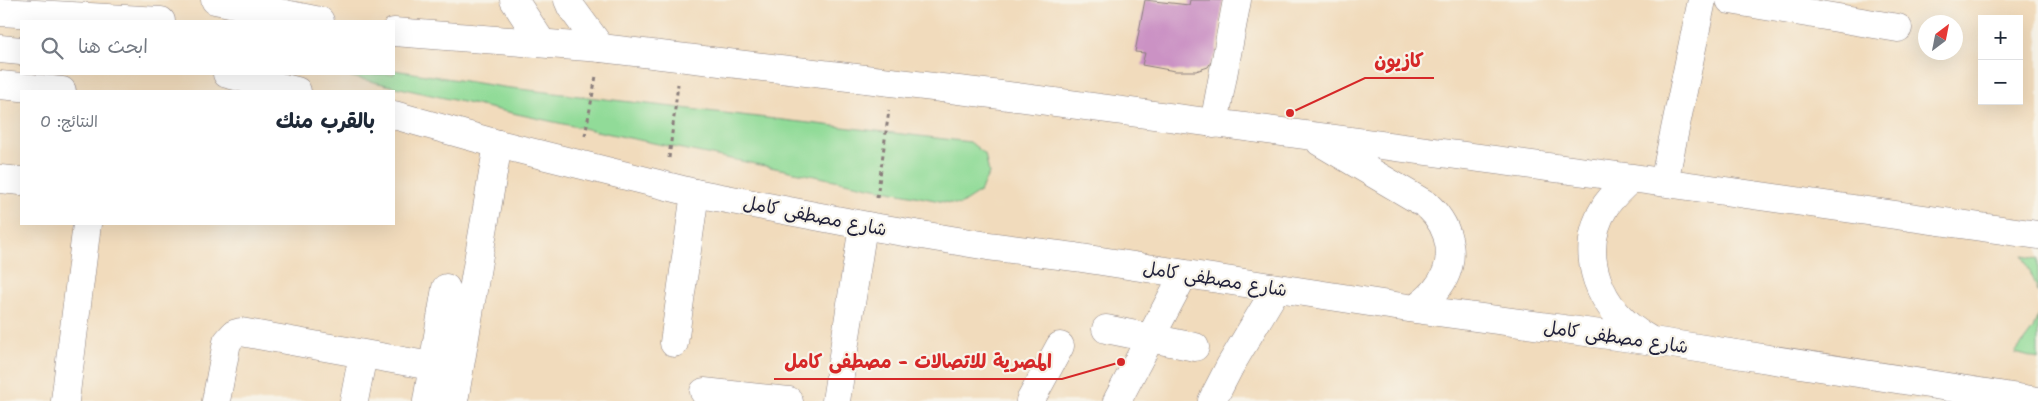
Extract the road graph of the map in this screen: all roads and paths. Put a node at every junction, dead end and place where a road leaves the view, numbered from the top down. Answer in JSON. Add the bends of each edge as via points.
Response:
{"nodes":[{"id":1,"x":215,"y":0,"type":"edge"},
{"id":2,"x":514,"y":0,"type":"edge"},
{"id":3,"x":568,"y":0,"type":"edge"},
{"id":4,"x":1237,"y":0,"type":"edge"},
{"id":5,"x":1702,"y":0,"type":"edge"},
{"id":6,"x":1730,"y":0,"type":"edge"},
{"id":7,"x":0,"y":12,"type":"edge"},
{"id":8,"x":143,"y":20,"type":"edge"},
{"id":9,"x":315,"y":20,"type":"edge"},
{"id":10,"x":1898,"y":28,"type":"dead end"},
{"id":11,"x":395,"y":32,"type":"edge"},
{"id":12,"x":542,"y":43,"type":"junction"},
{"id":13,"x":601,"y":48,"type":"junction"},
{"id":14,"x":0,"y":50,"type":"edge"},
{"id":15,"x":20,"y":51,"type":"edge"},
{"id":16,"x":682,"y":57,"type":"junction"},
{"id":17,"x":231,"y":75,"type":"edge"},
{"id":18,"x":892,"y":82,"type":"junction"},
{"id":19,"x":0,"y":85,"type":"edge"},
{"id":20,"x":52,"y":90,"type":"edge"},
{"id":21,"x":294,"y":90,"type":"edge"},
{"id":22,"x":396,"y":116,"type":"edge"},
{"id":23,"x":1214,"y":124,"type":"junction"},
{"id":24,"x":1309,"y":136,"type":"junction"},
{"id":25,"x":498,"y":144,"type":"junction"},
{"id":26,"x":580,"y":164,"type":"junction"},
{"id":27,"x":1632,"y":178,"type":"junction"},
{"id":28,"x":0,"y":179,"type":"edge"},
{"id":29,"x":20,"y":181,"type":"edge"},
{"id":30,"x":1664,"y":182,"type":"junction"},
{"id":31,"x":665,"y":186,"type":"junction"},
{"id":32,"x":695,"y":193,"type":"junction"},
{"id":33,"x":87,"y":225,"type":"edge"},
{"id":34,"x":868,"y":226,"type":"junction"},
{"id":35,"x":2038,"y":235,"type":"edge"},
{"id":36,"x":1184,"y":274,"type":"junction"},
{"id":37,"x":446,"y":288,"type":"dead end"},
{"id":38,"x":1276,"y":289,"type":"junction"},
{"id":39,"x":1415,"y":309,"type":"junction"},
{"id":40,"x":1106,"y":329,"type":"dead end"},
{"id":41,"x":1150,"y":337,"type":"junction"},
{"id":42,"x":1653,"y":341,"type":"junction"},
{"id":43,"x":674,"y":343,"type":"dead end"},
{"id":44,"x":1060,"y":346,"type":"dead end"},
{"id":45,"x":1195,"y":347,"type":"dead end"},
{"id":46,"x":363,"y":354,"type":"junction"},
{"id":47,"x":433,"y":366,"type":"junction"},
{"id":48,"x":459,"y":371,"type":"junction"},
{"id":49,"x":704,"y":392,"type":"dead end"},
{"id":50,"x":1995,"y":398,"type":"edge"},
{"id":51,"x":65,"y":401,"type":"edge"},
{"id":52,"x":216,"y":401,"type":"edge"},
{"id":53,"x":354,"y":401,"type":"edge"},
{"id":54,"x":427,"y":401,"type":"edge"},
{"id":55,"x":454,"y":401,"type":"edge"},
{"id":56,"x":789,"y":401,"type":"edge"},
{"id":57,"x":836,"y":401,"type":"edge"},
{"id":58,"x":1030,"y":401,"type":"edge"},
{"id":59,"x":1117,"y":401,"type":"edge"},
{"id":60,"x":1212,"y":401,"type":"edge"},
{"id":61,"x":2038,"y":401,"type":"edge"}],
"edges":[{"from":1,"to":9,"type":"main road"},
{"from":2,"to":12,"type":"main road"},
{"from":3,"to":13,"type":"main road"},
{"from":4,"to":23,"type":"main road"},
{"from":5,"to":30,"type":"main road"},
{"from":6,"to":10,"type":"main road"},
{"from":7,"to":8,"type":"main road"},
{"from":11,"to":12,"type":"main road"},
{"from":12,"to":13,"type":"main road"},
{"from":13,"to":16,"type":"main road"},
{"from":13,"to":26,"type":"path"},
{"from":14,"to":15,"type":"main road"},
{"from":16,"to":18,"type":"main road"},
{"from":16,"to":31,"type":"path"},
{"from":17,"to":21,"type":"main road"},
{"from":18,"to":23,"type":"main road"},
{"from":18,"to":34,"type":"path"},
{"from":19,"to":20,"type":"main road"},
{"from":22,"to":25,"type":"main road","name":"شارع مصطفى كامل"},
{"from":23,"to":24,"type":"main road"},
{"from":24,"to":27,"type":"main road"},
{"from":24,"to":39,"type":"main road","via":[[1437,214],[1449,246],[1448,267],[1435,292]]},
{"from":25,"to":26,"type":"main road","name":"شارع مصطفى كامل"},
{"from":25,"to":48,"type":"main road"},
{"from":26,"to":31,"type":"main road","name":"شارع مصطفى كامل"},
{"from":27,"to":30,"type":"main road"},
{"from":27,"to":42,"type":"main road","via":[[1605,207],[1597,225],[1593,265],[1606,303],[1635,332]]},
{"from":28,"to":29,"type":"main road"},
{"from":30,"to":35,"type":"main road"},
{"from":31,"to":32,"type":"main road","name":"شارع مصطفى كامل"},
{"from":32,"to":34,"type":"main road","name":"شارع مصطفى كامل"},
{"from":32,"to":43,"type":"main road"},
{"from":33,"to":51,"type":"main road"},
{"from":34,"to":36,"type":"main road","name":"شارع مصطفى كامل"},
{"from":34,"to":57,"type":"main road"},
{"from":36,"to":38,"type":"main road","name":"شارع مصطفى كامل"},
{"from":36,"to":41,"type":"main road"},
{"from":37,"to":47,"type":"main road"},
{"from":38,"to":39,"type":"main road","name":"شارع مصطفى كامل"},
{"from":38,"to":60,"type":"main road"},
{"from":39,"to":42,"type":"main road","name":"شارع مصطفى كامل"},
{"from":40,"to":41,"type":"main road"},
{"from":41,"to":45,"type":"main road"},
{"from":41,"to":59,"type":"main road"},
{"from":42,"to":50,"type":"main road","name":"شارع مصطفى كامل"},
{"from":44,"to":58,"type":"main road"},
{"from":46,"to":47,"type":"main road"},
{"from":46,"to":52,"type":"main road","via":[[241,332],[234,334],[228,342]]},
{"from":46,"to":53,"type":"main road"},
{"from":47,"to":48,"type":"main road"},
{"from":47,"to":54,"type":"main road"},
{"from":48,"to":55,"type":"main road"},
{"from":49,"to":56,"type":"main road"},
{"from":50,"to":61,"type":"main road","name":"شارع مصطفى كامل"}]}
